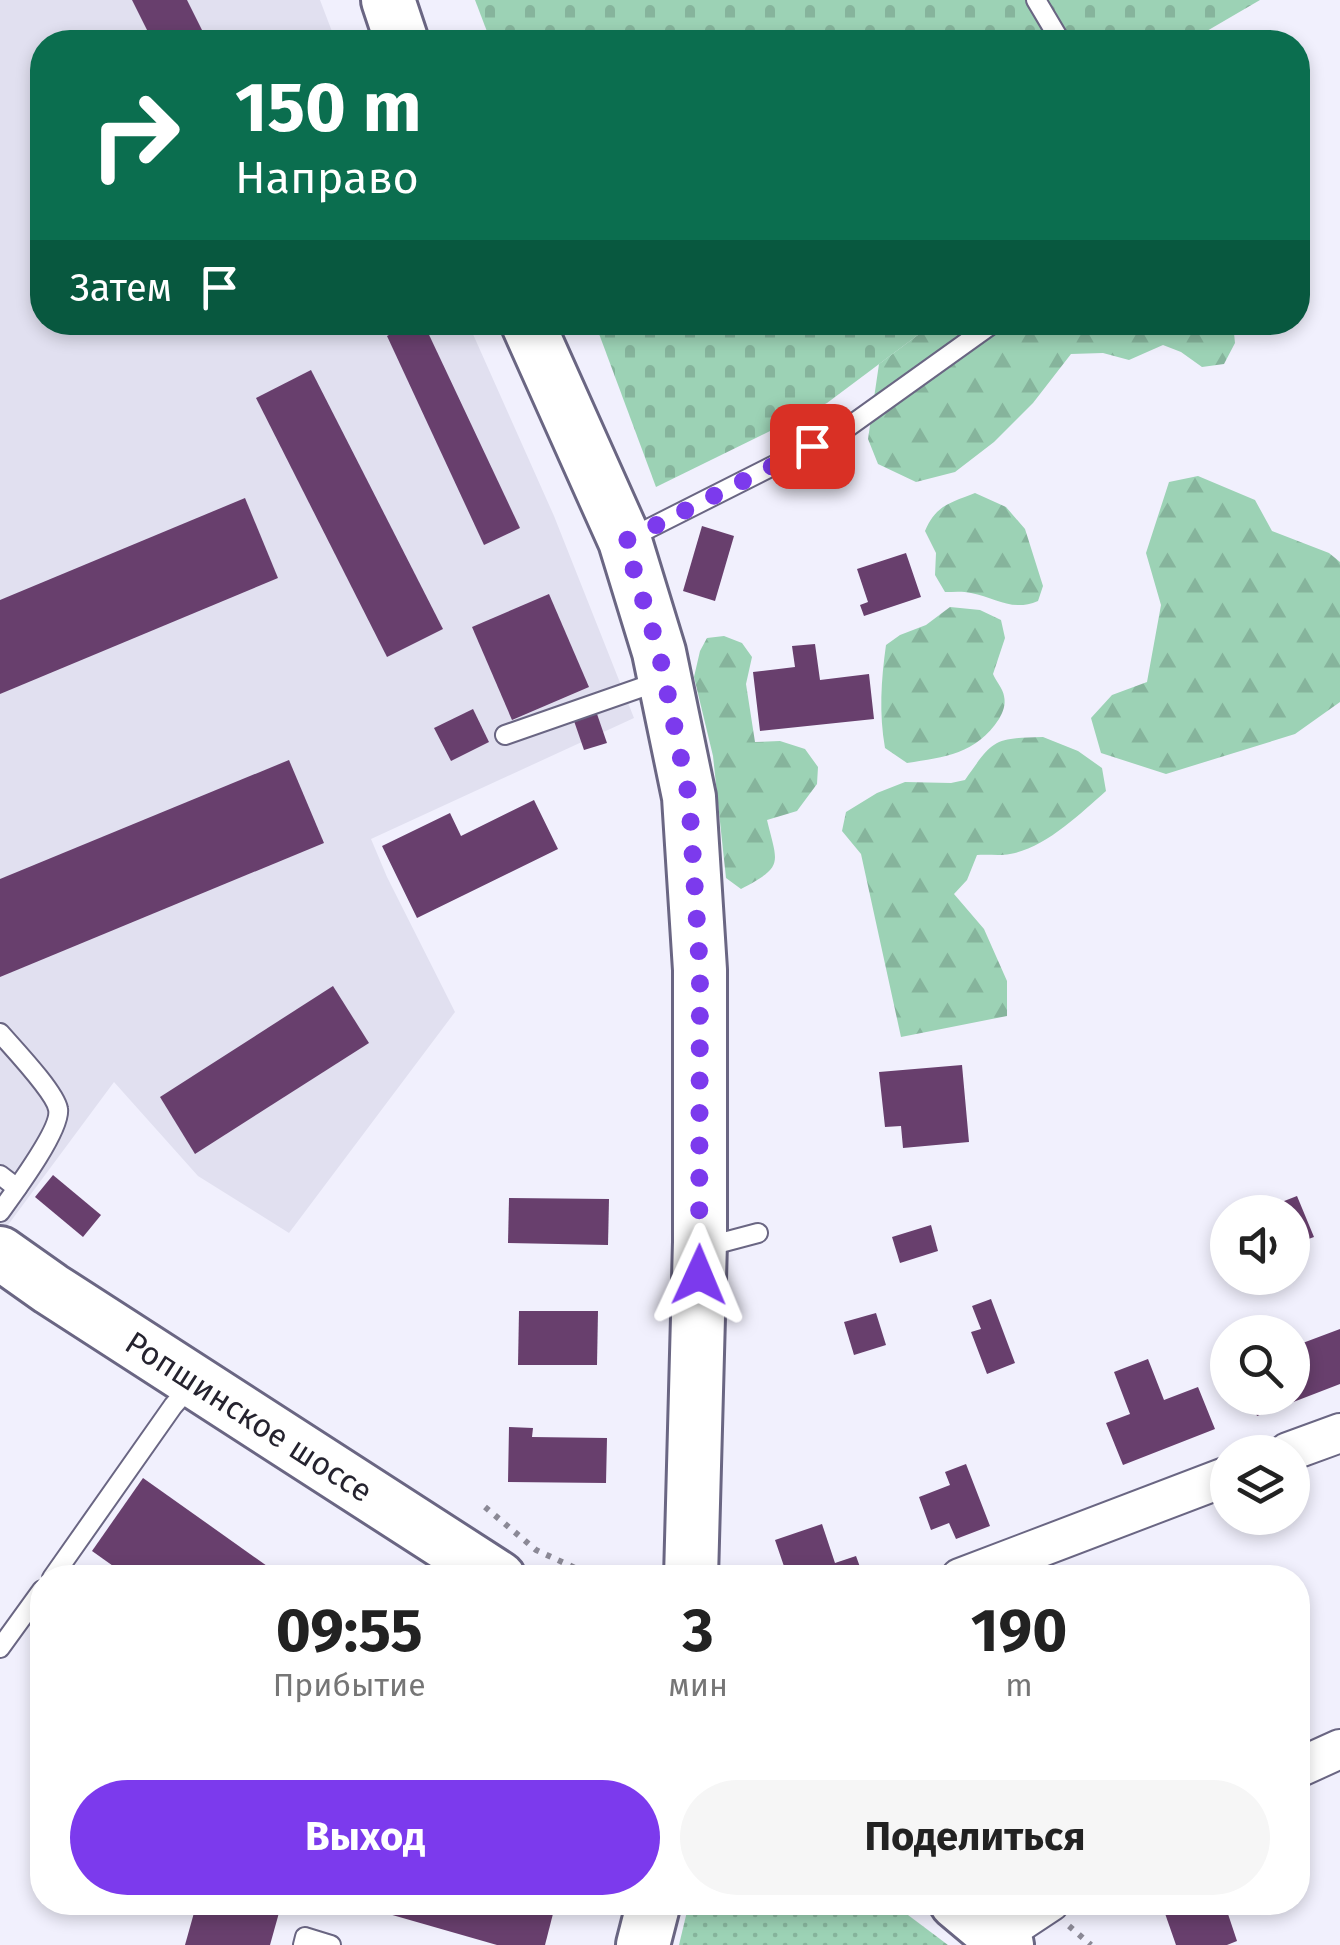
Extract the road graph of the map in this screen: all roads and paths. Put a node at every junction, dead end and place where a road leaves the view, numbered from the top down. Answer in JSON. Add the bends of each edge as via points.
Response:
{"nodes":[{"id":1,"x":388,"y":0,"type":"edge"},
{"id":2,"x":1036,"y":0,"type":"edge"},
{"id":3,"x":398,"y":30,"type":"edge"},
{"id":4,"x":1054,"y":30,"type":"edge"},
{"id":5,"x":534,"y":335,"type":"edge"},
{"id":6,"x":977,"y":335,"type":"edge"},
{"id":7,"x":625,"y":541,"type":"junction"},
{"id":8,"x":665,"y":679,"type":"junction"},
{"id":9,"x":505,"y":735,"type":"dead end"},
{"id":10,"x":0,"y":1033,"type":"edge"},
{"id":11,"x":0,"y":1176,"type":"edge"},
{"id":12,"x":17,"y":1188,"type":"junction"},
{"id":13,"x":0,"y":1212,"type":"edge"},
{"id":14,"x":758,"y":1234,"type":"dead end"},
{"id":15,"x":700,"y":1242,"type":"junction"},
{"id":16,"x":0,"y":1253,"type":"edge"},
{"id":17,"x":196,"y":1380,"type":"junction"},
{"id":18,"x":1340,"y":1433,"type":"edge"},
{"id":19,"x":1310,"y":1444,"type":"edge"},
{"id":20,"x":1210,"y":1483,"type":"edge"},
{"id":21,"x":486,"y":1507,"type":"dead end"},
{"id":22,"x":61,"y":1565,"type":"edge"},
{"id":23,"x":480,"y":1565,"type":"edge"},
{"id":24,"x":569,"y":1565,"type":"edge"},
{"id":25,"x":673,"y":1565,"type":"edge"},
{"id":26,"x":994,"y":1565,"type":"edge"},
{"id":27,"x":30,"y":1607,"type":"edge"},
{"id":28,"x":0,"y":1648,"type":"edge"},
{"id":29,"x":1340,"y":1749,"type":"edge"},
{"id":30,"x":1310,"y":1763,"type":"edge"},
{"id":31,"x":651,"y":1915,"type":"edge"},
{"id":32,"x":971,"y":1915,"type":"edge"},
{"id":33,"x":1034,"y":1915,"type":"edge"},
{"id":34,"x":1002,"y":1941,"type":"edge"},
{"id":35,"x":302,"y":1945,"type":"edge"},
{"id":36,"x":331,"y":1945,"type":"edge"},
{"id":37,"x":643,"y":1945,"type":"edge"}],
"edges":[{"from":1,"to":3,"type":"main road"},
{"from":2,"to":4,"type":"lane"},
{"from":5,"to":7,"type":"main road"},
{"from":6,"to":7,"type":"lane","via":[[844,430]]},
{"from":7,"to":8,"type":"main road"},
{"from":8,"to":9,"type":"lane"},
{"from":8,"to":15,"type":"main road","via":[[689,797],[696,893]]},
{"from":10,"to":12,"type":"lane","via":[[59,1110]]},
{"from":11,"to":12,"type":"lane"},
{"from":12,"to":13,"type":"lane"},
{"from":14,"to":15,"type":"lane"},
{"from":15,"to":25,"type":"main road"},
{"from":16,"to":17,"type":"main road","name":"Ропшинское шоссе"},
{"from":17,"to":22,"type":"lane"},
{"from":17,"to":23,"type":"main road","name":"Ропшинское шоссе"},
{"from":18,"to":19,"type":"street"},
{"from":20,"to":26,"type":"street"},
{"from":21,"to":24,"type":"path","via":[[536,1550]]},
{"from":27,"to":28,"type":"lane"},
{"from":29,"to":30,"type":"street"},
{"from":31,"to":37,"type":"main road"},
{"from":32,"to":34,"type":"main road"},
{"from":33,"to":34,"type":"street"},
{"from":35,"to":36,"type":"lane","via":[[305,1937]]}]}
